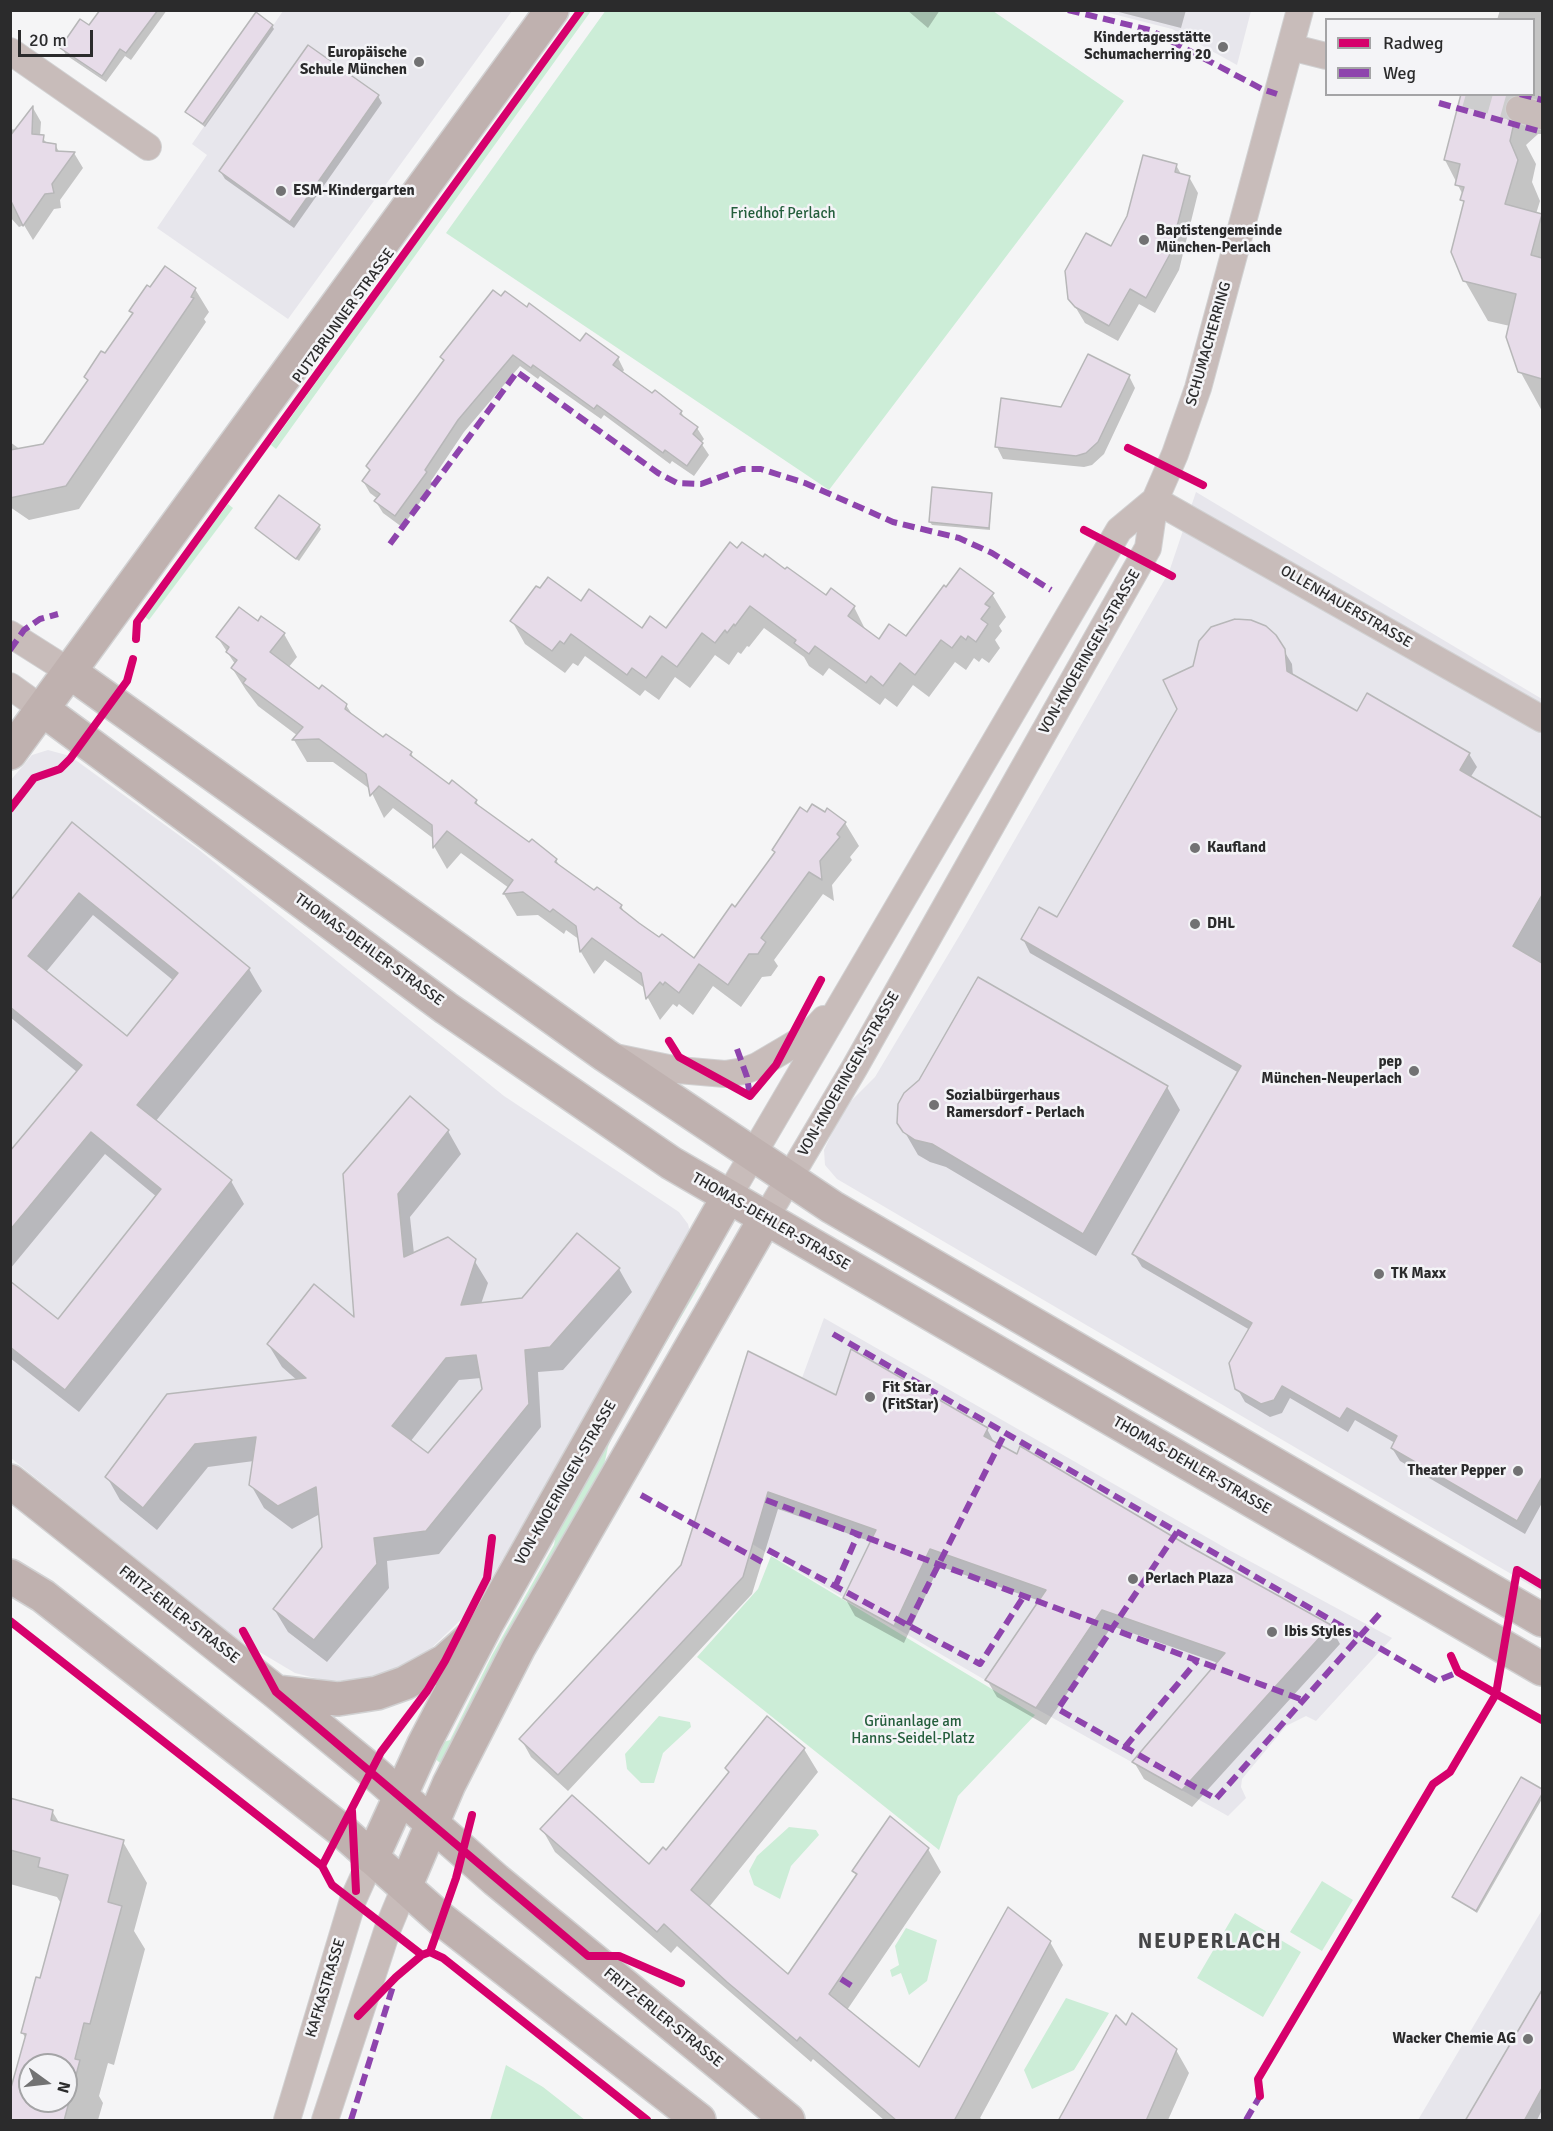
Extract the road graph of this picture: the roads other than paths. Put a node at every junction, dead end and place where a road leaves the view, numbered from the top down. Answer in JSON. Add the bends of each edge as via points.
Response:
{"nodes":[{"id":1,"x":552,"y":10,"type":"edge"},
{"id":2,"x":1300,"y":10,"type":"edge"},
{"id":3,"x":1290,"y":46,"type":"junction"},
{"id":4,"x":10,"y":51,"type":"edge"},
{"id":5,"x":1325,"y":56,"type":"edge"},
{"id":6,"x":148,"y":147,"type":"dead end"},
{"id":7,"x":1155,"y":500,"type":"junction"},
{"id":8,"x":10,"y":634,"type":"edge"},
{"id":9,"x":70,"y":672,"type":"junction"},
{"id":10,"x":10,"y":686,"type":"edge"},
{"id":11,"x":42,"y":710,"type":"junction"},
{"id":12,"x":1540,"y":724,"type":"edge"},
{"id":13,"x":10,"y":753,"type":"edge"},
{"id":14,"x":848,"y":992,"type":"junction"},
{"id":15,"x":605,"y":1055,"type":"junction"},
{"id":16,"x":753,"y":1154,"type":"junction"},
{"id":17,"x":789,"y":1178,"type":"junction"},
{"id":18,"x":728,"y":1197,"type":"junction"},
{"id":19,"x":765,"y":1218,"type":"junction"},
{"id":20,"x":10,"y":1481,"type":"edge"},
{"id":21,"x":10,"y":1576,"type":"edge"},
{"id":22,"x":1542,"y":1620,"type":"edge"},
{"id":23,"x":486,"y":1625,"type":"junction"},
{"id":24,"x":1542,"y":1669,"type":"edge"},
{"id":25,"x":276,"y":1692,"type":"junction"},
{"id":26,"x":400,"y":1796,"type":"junction"},
{"id":27,"x":431,"y":1824,"type":"junction"},
{"id":28,"x":372,"y":1858,"type":"junction"},
{"id":29,"x":405,"y":1887,"type":"junction"},
{"id":30,"x":286,"y":2121,"type":"edge"},
{"id":31,"x":325,"y":2121,"type":"edge"},
{"id":32,"x":699,"y":2121,"type":"edge"},
{"id":33,"x":788,"y":2121,"type":"edge"}],
"edges":[{"from":1,"to":9,"type":"main road","name":"PUTZBRUNNER STRASSE"},
{"from":2,"to":3,"type":"street","name":"SCHUMACHERRING"},
{"from":3,"to":5,"type":"street"},
{"from":3,"to":7,"type":"street","name":"SCHUMACHERRING","via":[[1198,388]]},
{"from":4,"to":6,"type":"street"},
{"from":7,"to":12,"type":"street","name":"OLLENHAUERSTRASSE"},
{"from":7,"to":14,"type":"street","name":"VON-KNOERINGEN-STRASSE","via":[[1119,530]]},
{"from":7,"to":17,"type":"street","name":"VON-KNOERINGEN-STRASSE","via":[[1145,554]]},
{"from":8,"to":9,"type":"street"},
{"from":9,"to":11,"type":"main road","name":"PUTZBRUNNER STRASSE"},
{"from":9,"to":15,"type":"main road"},
{"from":10,"to":11,"type":"street"},
{"from":11,"to":13,"type":"main road","name":"PUTZBRUNNER STRASSE"},
{"from":11,"to":18,"type":"main road","name":"THOMAS-DEHLER-STRASSE","via":[[534,1070]]},
{"from":14,"to":15,"type":"street","name":"VON-KNOERINGEN-STRASSE","via":[[808,1036],[744,1071],[725,1074],[678,1070]]},
{"from":14,"to":16,"type":"street","name":"VON-KNOERINGEN-STRASSE"},
{"from":15,"to":16,"type":"main road"},
{"from":16,"to":17,"type":"main road"},
{"from":16,"to":18,"type":"street","name":"VON-KNOERINGEN-STRASSE"},
{"from":17,"to":19,"type":"street"},
{"from":17,"to":22,"type":"main road","via":[[832,1207]]},
{"from":18,"to":19,"type":"main road","name":"THOMAS-DEHLER-STRASSE"},
{"from":18,"to":23,"type":"main road","name":"VON-KNOERINGEN-STRASSE"},
{"from":19,"to":24,"type":"main road","name":"THOMAS-DEHLER-STRASSE"},
{"from":19,"to":27,"type":"main road","via":[[519,1647]]},
{"from":20,"to":25,"type":"main road","name":"FRITZ-ERLER-STRASSE"},
{"from":21,"to":28,"type":"main road","via":[[43,1596]]},
{"from":23,"to":25,"type":"main road","via":[[445,1661],[377,1693],[338,1699]]},
{"from":23,"to":26,"type":"main road","name":"VON-KNOERINGEN-STRASSE"},
{"from":25,"to":26,"type":"main road","name":"FRITZ-ERLER-STRASSE"},
{"from":26,"to":27,"type":"main road","name":"FRITZ-ERLER-STRASSE"},
{"from":26,"to":28,"type":"main road","name":"VON-KNOERINGEN-STRASSE"},
{"from":27,"to":29,"type":"main road"},
{"from":27,"to":33,"type":"main road","name":"FRITZ-ERLER-STRASSE"},
{"from":28,"to":29,"type":"main road"},
{"from":28,"to":30,"type":"street","name":"KAFKASTRASSE","via":[[353,1900]]},
{"from":29,"to":31,"type":"street"},
{"from":29,"to":32,"type":"main road"}]}
